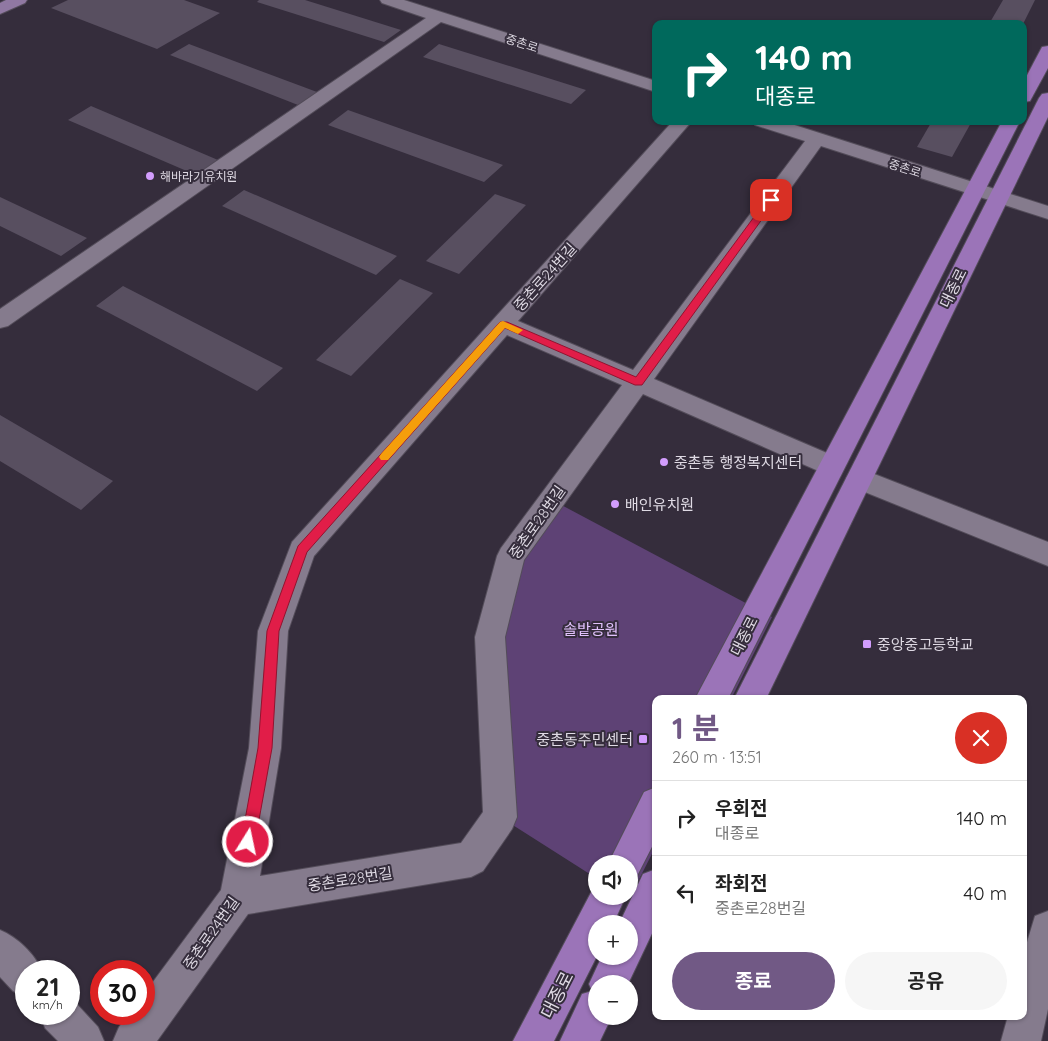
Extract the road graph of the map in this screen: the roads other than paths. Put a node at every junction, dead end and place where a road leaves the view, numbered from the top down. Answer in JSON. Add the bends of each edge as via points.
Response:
{"nodes":[{"id":1,"x":19,"y":0,"type":"edge"},
{"id":2,"x":388,"y":0,"type":"edge"},
{"id":3,"x":0,"y":9,"type":"edge"},
{"id":4,"x":440,"y":16,"type":"junction"},
{"id":5,"x":1048,"y":51,"type":"edge"},
{"id":6,"x":652,"y":86,"type":"edge"},
{"id":7,"x":1027,"y":91,"type":"edge"},
{"id":8,"x":1048,"y":98,"type":"edge"},
{"id":9,"x":679,"y":125,"type":"edge"},
{"id":10,"x":774,"y":125,"type":"edge"},
{"id":11,"x":1010,"y":125,"type":"edge"},
{"id":12,"x":816,"y":139,"type":"junction"},
{"id":13,"x":986,"y":194,"type":"junction"},
{"id":14,"x":1048,"y":213,"type":"edge"},
{"id":15,"x":0,"y":320,"type":"edge"},
{"id":16,"x":503,"y":324,"type":"junction"},
{"id":17,"x":638,"y":382,"type":"junction"},
{"id":18,"x":832,"y":466,"type":"junction"},
{"id":19,"x":859,"y":478,"type":"junction"},
{"id":20,"x":1048,"y":554,"type":"edge"},
{"id":21,"x":713,"y":695,"type":"edge"},
{"id":22,"x":752,"y":695,"type":"edge"},
{"id":23,"x":652,"y":812,"type":"edge"},
{"id":24,"x":630,"y":855,"type":"edge"},
{"id":25,"x":652,"y":895,"type":"edge"},
{"id":26,"x":238,"y":898,"type":"junction"},
{"id":27,"x":603,"y":905,"type":"edge"},
{"id":28,"x":638,"y":924,"type":"edge"},
{"id":29,"x":1048,"y":929,"type":"edge"},
{"id":30,"x":0,"y":949,"type":"edge"},
{"id":31,"x":15,"y":966,"type":"edge"},
{"id":32,"x":1027,"y":1016,"type":"edge"},
{"id":33,"x":1026,"y":1020,"type":"edge"},
{"id":34,"x":588,"y":1024,"type":"edge"},
{"id":35,"x":69,"y":1025,"type":"edge"},
{"id":36,"x":84,"y":1041,"type":"edge"},
{"id":37,"x":133,"y":1041,"type":"edge"},
{"id":38,"x":533,"y":1041,"type":"edge"},
{"id":39,"x":580,"y":1041,"type":"edge"},
{"id":40,"x":1021,"y":1041,"type":"edge"}],
"edges":[{"from":1,"to":3,"type":"street"},
{"from":2,"to":4,"type":"street","name":"중촌로"},
{"from":4,"to":6,"type":"street","name":"중촌로"},
{"from":4,"to":15,"type":"street"},
{"from":5,"to":7,"type":"main road"},
{"from":8,"to":13,"type":"main road","name":"대종로"},
{"from":9,"to":16,"type":"street","name":"중촌로24번길"},
{"from":10,"to":12,"type":"street","name":"중촌로"},
{"from":11,"to":13,"type":"main road","name":"대종로"},
{"from":12,"to":13,"type":"street","name":"중촌로"},
{"from":12,"to":17,"type":"street","name":"중촌로28번길"},
{"from":13,"to":14,"type":"street","name":"중촌로"},
{"from":13,"to":18,"type":"main road","name":"대종로"},
{"from":13,"to":19,"type":"main road","name":"대종로"},
{"from":16,"to":17,"type":"street"},
{"from":16,"to":26,"type":"street","name":"중촌로24번길","via":[[302,550],[273,631],[265,748]]},
{"from":17,"to":18,"type":"street"},
{"from":17,"to":26,"type":"street","name":"중촌로28번길","via":[[511,556],[490,637],[500,816],[471,859]]},
{"from":18,"to":21,"type":"main road","name":"대종로"},
{"from":19,"to":20,"type":"street"},
{"from":19,"to":22,"type":"main road","name":"대종로"},
{"from":23,"to":24,"type":"main road"},
{"from":25,"to":28,"type":"main road"},
{"from":26,"to":37,"type":"street","name":"중촌로24번길"},
{"from":27,"to":38,"type":"main road","name":"대종로"},
{"from":29,"to":32,"type":"street"},
{"from":30,"to":31,"type":"street"},
{"from":33,"to":40,"type":"street"},
{"from":34,"to":39,"type":"main road"},
{"from":35,"to":36,"type":"street"}]}
